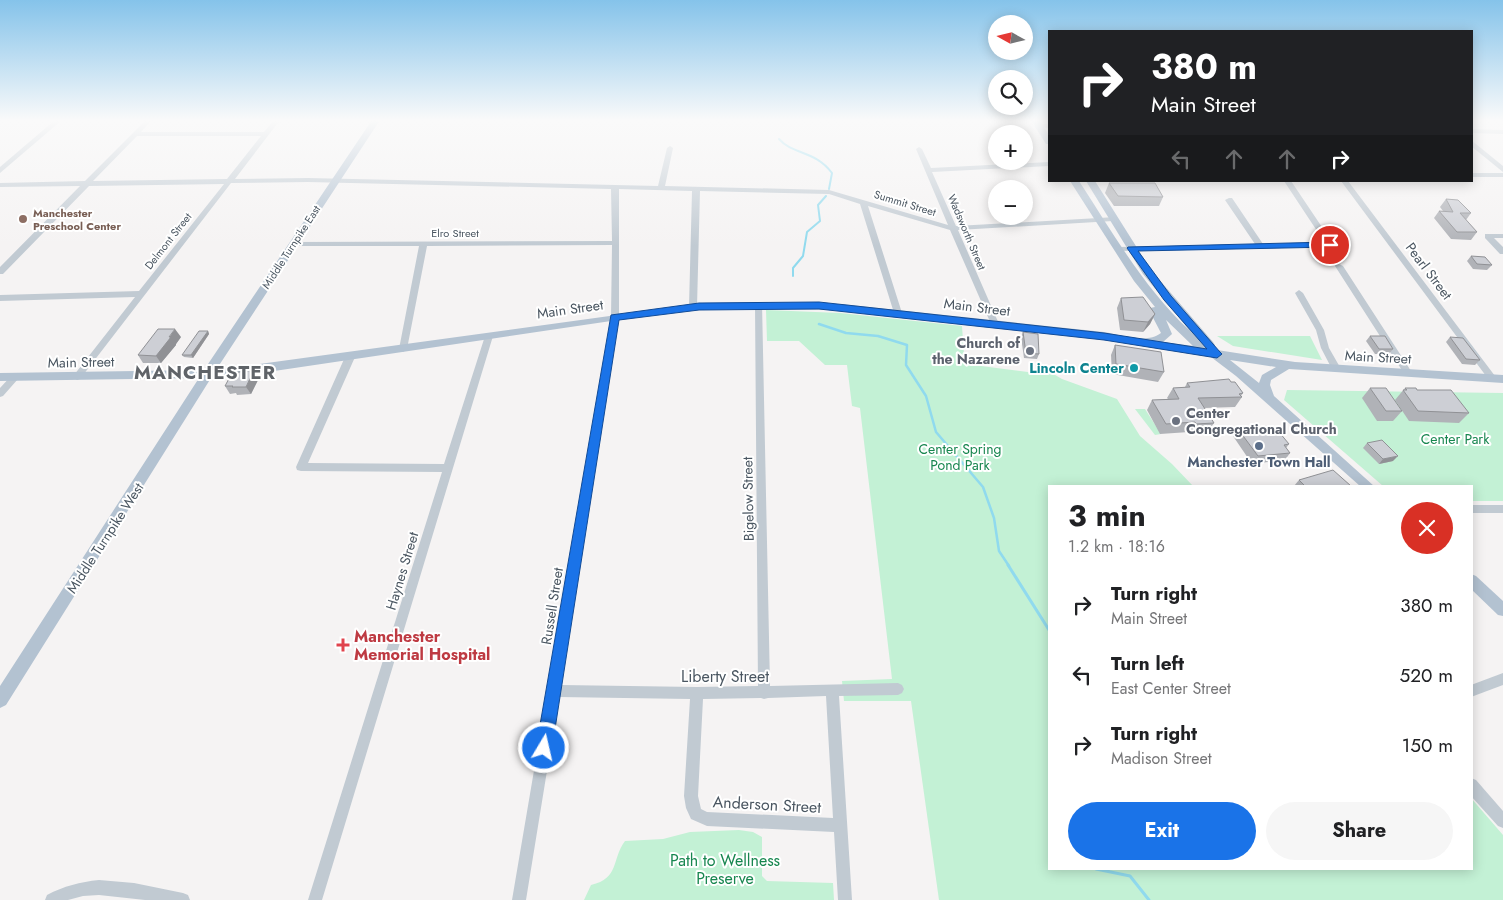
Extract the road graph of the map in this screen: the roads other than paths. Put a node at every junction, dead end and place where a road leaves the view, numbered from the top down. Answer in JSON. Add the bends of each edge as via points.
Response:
{"nodes":[{"id":1,"x":10,"y":162,"type":"edge"},
{"id":2,"x":107,"y":162,"type":"edge"},
{"id":3,"x":243,"y":162,"type":"edge"},
{"id":4,"x":347,"y":162,"type":"edge"},
{"id":5,"x":667,"y":162,"type":"edge"},
{"id":6,"x":925,"y":162,"type":"edge"},
{"id":7,"x":1048,"y":164,"type":"edge"},
{"id":8,"x":928,"y":170,"type":"junction"},
{"id":9,"x":0,"y":171,"type":"edge"},
{"id":10,"x":1473,"y":175,"type":"edge"},
{"id":11,"x":1503,"y":175,"type":"edge"},
{"id":12,"x":229,"y":180,"type":"junction"},
{"id":13,"x":334,"y":181,"type":"junction"},
{"id":14,"x":1075,"y":182,"type":"edge"},
{"id":15,"x":1091,"y":182,"type":"edge"},
{"id":16,"x":1288,"y":182,"type":"edge"},
{"id":17,"x":1345,"y":182,"type":"edge"},
{"id":18,"x":87,"y":183,"type":"junction"},
{"id":19,"x":0,"y":185,"type":"edge"},
{"id":20,"x":615,"y":187,"type":"junction"},
{"id":21,"x":661,"y":188,"type":"junction"},
{"id":22,"x":696,"y":189,"type":"junction"},
{"id":23,"x":1230,"y":200,"type":"dead end"},
{"id":24,"x":863,"y":201,"type":"junction"},
{"id":25,"x":1113,"y":219,"type":"junction"},
{"id":26,"x":1099,"y":220,"type":"junction"},
{"id":27,"x":953,"y":228,"type":"junction"},
{"id":28,"x":1503,"y":236,"type":"edge"},
{"id":29,"x":616,"y":243,"type":"junction"},
{"id":30,"x":293,"y":244,"type":"junction"},
{"id":31,"x":423,"y":244,"type":"junction"},
{"id":32,"x":1261,"y":246,"type":"junction"},
{"id":33,"x":1131,"y":248,"type":"junction"},
{"id":34,"x":1118,"y":249,"type":"junction"},
{"id":35,"x":1503,"y":252,"type":"edge"},
{"id":36,"x":1339,"y":266,"type":"dead end"},
{"id":37,"x":0,"y":272,"type":"edge"},
{"id":38,"x":1160,"y":288,"type":"junction"},
{"id":39,"x":1146,"y":290,"type":"junction"},
{"id":40,"x":1299,"y":293,"type":"dead end"},
{"id":41,"x":141,"y":294,"type":"junction"},
{"id":42,"x":0,"y":298,"type":"edge"},
{"id":43,"x":759,"y":305,"type":"junction"},
{"id":44,"x":693,"y":307,"type":"junction"},
{"id":45,"x":898,"y":313,"type":"junction"},
{"id":46,"x":615,"y":317,"type":"junction"},
{"id":47,"x":995,"y":324,"type":"junction"},
{"id":48,"x":489,"y":336,"type":"junction"},
{"id":49,"x":1147,"y":343,"type":"junction"},
{"id":50,"x":403,"y":349,"type":"junction"},
{"id":51,"x":1217,"y":354,"type":"junction"},
{"id":52,"x":350,"y":357,"type":"junction"},
{"id":53,"x":1287,"y":365,"type":"junction"},
{"id":54,"x":1336,"y":369,"type":"junction"},
{"id":55,"x":1408,"y":374,"type":"junction"},
{"id":56,"x":208,"y":375,"type":"junction"},
{"id":57,"x":15,"y":377,"type":"junction"},
{"id":58,"x":77,"y":377,"type":"junction"},
{"id":59,"x":0,"y":378,"type":"edge"},
{"id":60,"x":1498,"y":378,"type":"edge"},
{"id":61,"x":0,"y":394,"type":"edge"},
{"id":62,"x":1268,"y":397,"type":"junction"},
{"id":63,"x":449,"y":468,"type":"junction"},
{"id":64,"x":1367,"y":485,"type":"edge"},
{"id":65,"x":1473,"y":509,"type":"edge"},
{"id":66,"x":1503,"y":509,"type":"edge"},
{"id":67,"x":1473,"y":582,"type":"edge"},
{"id":68,"x":1503,"y":610,"type":"edge"},
{"id":69,"x":1503,"y":679,"type":"edge"},
{"id":70,"x":898,"y":689,"type":"dead end"},
{"id":71,"x":1473,"y":690,"type":"edge"},
{"id":72,"x":553,"y":691,"type":"junction"},
{"id":73,"x":832,"y":691,"type":"junction"},
{"id":74,"x":2,"y":693,"type":"edge"},
{"id":75,"x":697,"y":693,"type":"junction"},
{"id":76,"x":764,"y":693,"type":"junction"},
{"id":77,"x":1473,"y":787,"type":"edge"},
{"id":78,"x":1503,"y":821,"type":"edge"},
{"id":79,"x":840,"y":825,"type":"junction"},
{"id":80,"x":52,"y":900,"type":"edge"},
{"id":81,"x":182,"y":900,"type":"edge"},
{"id":82,"x":315,"y":900,"type":"edge"},
{"id":83,"x":519,"y":900,"type":"edge"},
{"id":84,"x":845,"y":900,"type":"edge"}],
"edges":[{"from":1,"to":9,"type":"street"},
{"from":2,"to":18,"type":"street"},
{"from":3,"to":12,"type":"street","name":"Delmont Street"},
{"from":4,"to":13,"type":"main road","name":"Middle Turnpike East"},
{"from":5,"to":21,"type":"street"},
{"from":6,"to":8,"type":"street","name":"Wadsworth Street"},
{"from":7,"to":8,"type":"street"},
{"from":8,"to":27,"type":"street","name":"Wadsworth Street"},
{"from":10,"to":11,"type":"street"},
{"from":12,"to":13,"type":"street","name":"Summit Street"},
{"from":12,"to":18,"type":"street","name":"Summit Street"},
{"from":12,"to":41,"type":"street","name":"Delmont Street"},
{"from":13,"to":20,"type":"street","name":"Summit Street"},
{"from":13,"to":30,"type":"main road","name":"Middle Turnpike East"},
{"from":14,"to":26,"type":"main road"},
{"from":15,"to":25,"type":"main road"},
{"from":16,"to":32,"type":"street","via":[[1330,245]]},
{"from":17,"to":60,"type":"street","name":"Pearl Street"},
{"from":18,"to":19,"type":"street","name":"Summit Street"},
{"from":18,"to":37,"type":"street"},
{"from":20,"to":21,"type":"street","name":"Summit Street"},
{"from":20,"to":29,"type":"street","name":"Russell Street"},
{"from":21,"to":22,"type":"street","name":"Summit Street"},
{"from":22,"to":24,"type":"street","name":"Summit Street","via":[[826,192]]},
{"from":22,"to":44,"type":"street"},
{"from":23,"to":32,"type":"street"},
{"from":24,"to":27,"type":"street","name":"Summit Street"},
{"from":24,"to":45,"type":"street"},
{"from":25,"to":26,"type":"street","name":"Summit Street"},
{"from":25,"to":33,"type":"main road"},
{"from":26,"to":27,"type":"street","name":"Summit Street"},
{"from":26,"to":34,"type":"main road"},
{"from":27,"to":47,"type":"street","name":"Wadsworth Street"},
{"from":28,"to":35,"type":"street","via":[[1488,236]]},
{"from":29,"to":31,"type":"street","name":"Elro Street"},
{"from":29,"to":46,"type":"street","name":"Russell Street"},
{"from":30,"to":31,"type":"street","name":"Elro Street"},
{"from":30,"to":56,"type":"main road","name":"Middle Turnpike East"},
{"from":31,"to":50,"type":"street"},
{"from":32,"to":33,"type":"street"},
{"from":33,"to":34,"type":"street"},
{"from":33,"to":38,"type":"main road"},
{"from":34,"to":39,"type":"main road"},
{"from":36,"to":55,"type":"street"},
{"from":38,"to":39,"type":"main road"},
{"from":38,"to":51,"type":"main road"},
{"from":39,"to":49,"type":"main road","via":[[1167,332],[1164,338]]},
{"from":39,"to":51,"type":"main road","via":[[1189,337]]},
{"from":40,"to":54,"type":"street","via":[[1320,330]]},
{"from":41,"to":42,"type":"street"},
{"from":41,"to":58,"type":"street","name":"Delmont Street"},
{"from":43,"to":44,"type":"main road","name":"Main Street"},
{"from":43,"to":45,"type":"main road","name":"Main Street"},
{"from":43,"to":76,"type":"street","name":"Bigelow Street"},
{"from":44,"to":46,"type":"main road","name":"Main Street"},
{"from":45,"to":47,"type":"main road","name":"Main Street"},
{"from":46,"to":48,"type":"main road","name":"Main Street"},
{"from":46,"to":72,"type":"street","name":"Russell Street"},
{"from":47,"to":49,"type":"main road","name":"Main Street"},
{"from":48,"to":50,"type":"main road","name":"Main Street"},
{"from":48,"to":63,"type":"street","name":"Haynes Street"},
{"from":49,"to":51,"type":"main road","name":"Main Street"},
{"from":50,"to":52,"type":"main road","name":"Main Street"},
{"from":51,"to":53,"type":"main road","name":"Main Street"},
{"from":51,"to":62,"type":"main road"},
{"from":52,"to":56,"type":"main road","name":"Main Street"},
{"from":52,"to":63,"type":"street","via":[[300,467]]},
{"from":53,"to":54,"type":"main road","name":"Main Street"},
{"from":53,"to":62,"type":"main road","via":[[1266,378],[1264,385]]},
{"from":54,"to":55,"type":"main road","name":"Main Street"},
{"from":55,"to":60,"type":"main road","name":"Main Street"},
{"from":56,"to":58,"type":"main road","name":"Main Street"},
{"from":56,"to":74,"type":"main road","name":"Middle Turnpike West"},
{"from":57,"to":58,"type":"main road","name":"Main Street"},
{"from":57,"to":59,"type":"main road","name":"Main Street"},
{"from":57,"to":61,"type":"street"},
{"from":62,"to":64,"type":"main road"},
{"from":63,"to":82,"type":"street","name":"Haynes Street"},
{"from":65,"to":66,"type":"street"},
{"from":67,"to":68,"type":"main road"},
{"from":69,"to":71,"type":"street"},
{"from":70,"to":73,"type":"street","name":"Liberty Street"},
{"from":72,"to":75,"type":"street","name":"Liberty Street"},
{"from":72,"to":83,"type":"street","name":"Russell Street"},
{"from":73,"to":76,"type":"street","name":"Liberty Street"},
{"from":73,"to":79,"type":"street"},
{"from":75,"to":76,"type":"street","name":"Liberty Street"},
{"from":75,"to":79,"type":"street","name":"Anderson Street","via":[[691,796],[695,814],[707,819]]},
{"from":77,"to":78,"type":"street"},
{"from":79,"to":84,"type":"street"},
{"from":80,"to":81,"type":"street","via":[[90,888],[116,888]]}]}
